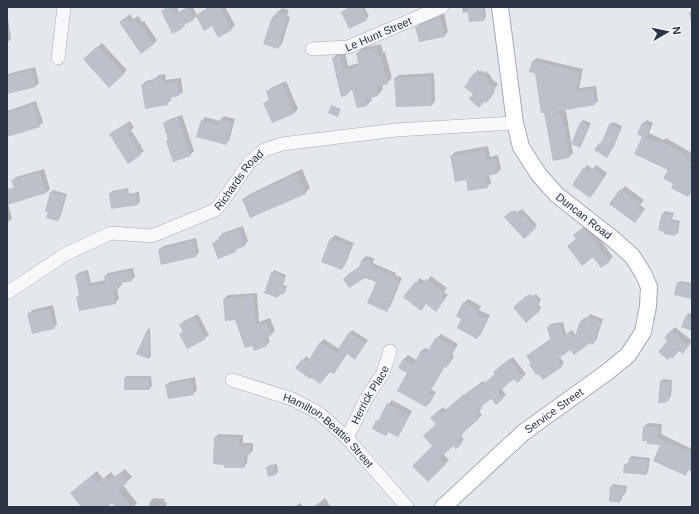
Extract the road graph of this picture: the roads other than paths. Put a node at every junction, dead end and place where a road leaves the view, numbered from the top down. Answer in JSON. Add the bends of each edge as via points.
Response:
{"nodes":[{"id":1,"x":64,"y":7,"type":"edge"},
{"id":2,"x":442,"y":7,"type":"edge"},
{"id":3,"x":500,"y":7,"type":"edge"},
{"id":4,"x":312,"y":49,"type":"dead end"},
{"id":5,"x":58,"y":58,"type":"dead end"},
{"id":6,"x":515,"y":123,"type":"junction"},
{"id":7,"x":7,"y":293,"type":"edge"},
{"id":8,"x":648,"y":306,"type":"joint"},
{"id":9,"x":390,"y":351,"type":"dead end"},
{"id":10,"x":232,"y":380,"type":"dead end"},
{"id":11,"x":347,"y":438,"type":"junction"},
{"id":12,"x":407,"y":507,"type":"edge"},
{"id":13,"x":443,"y":507,"type":"edge"}],
"edges":[{"from":1,"to":5,"type":"street"},
{"from":2,"to":4,"type":"street","name":"Le Hunt Street","via":[[348,47]]},
{"from":3,"to":6,"type":"main road","name":"Duncan Road"},
{"from":6,"to":7,"type":"street","name":"Richards Road","via":[[396,130],[282,144],[264,150],[249,163],[215,210],[152,236],[111,233],[64,256]]},
{"from":6,"to":8,"type":"main road","name":"Duncan Road","via":[[521,147],[552,190],[632,256],[649,287]]},
{"from":8,"to":13,"type":"main road","name":"Service Street","via":[[643,332],[628,355],[524,432]]},
{"from":9,"to":11,"type":"street","name":"Herrick Place","via":[[383,373],[366,398]]},
{"from":10,"to":11,"type":"street","name":"Hamilton-Beattie Street","via":[[292,398],[319,413]]},
{"from":11,"to":12,"type":"street","name":"Hamilton-Beattie Street"}]}
